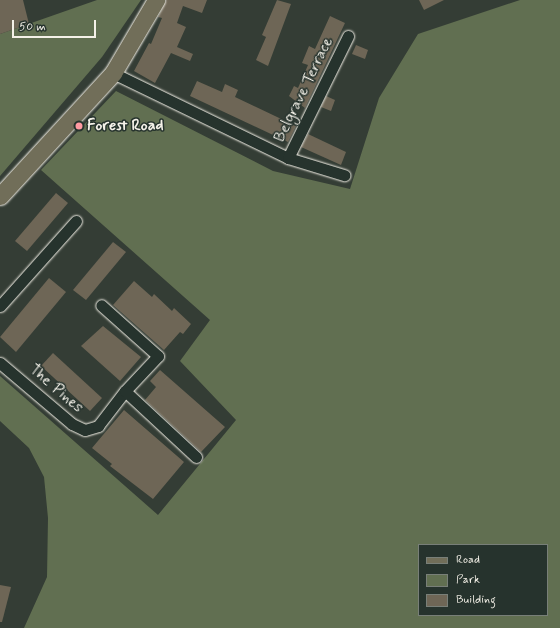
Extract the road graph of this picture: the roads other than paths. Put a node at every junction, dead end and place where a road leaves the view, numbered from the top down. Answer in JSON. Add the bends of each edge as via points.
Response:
{"nodes":[{"id":1,"x":156,"y":0,"type":"edge"},
{"id":2,"x":348,"y":36,"type":"dead end"},
{"id":3,"x":113,"y":73,"type":"junction"},
{"id":4,"x":288,"y":158,"type":"junction"},
{"id":5,"x":344,"y":175,"type":"dead end"},
{"id":6,"x":0,"y":196,"type":"edge"},
{"id":7,"x":76,"y":221,"type":"dead end"},
{"id":8,"x":100,"y":305,"type":"dead end"},
{"id":9,"x":0,"y":306,"type":"edge"},
{"id":10,"x":0,"y":363,"type":"edge"},
{"id":11,"x":125,"y":391,"type":"junction"},
{"id":12,"x":196,"y":456,"type":"dead end"}],
"edges":[{"from":1,"to":3,"type":"main road"},
{"from":2,"to":4,"type":"street","name":"Belgrave Terrace"},
{"from":3,"to":4,"type":"street"},
{"from":3,"to":6,"type":"main road"},
{"from":4,"to":5,"type":"street"},
{"from":7,"to":9,"type":"street"},
{"from":8,"to":11,"type":"street","name":"The Pines","via":[[158,356]]},
{"from":10,"to":11,"type":"street","name":"The Pines","via":[[72,424],[85,430],[98,426]]},
{"from":11,"to":12,"type":"street"}]}
